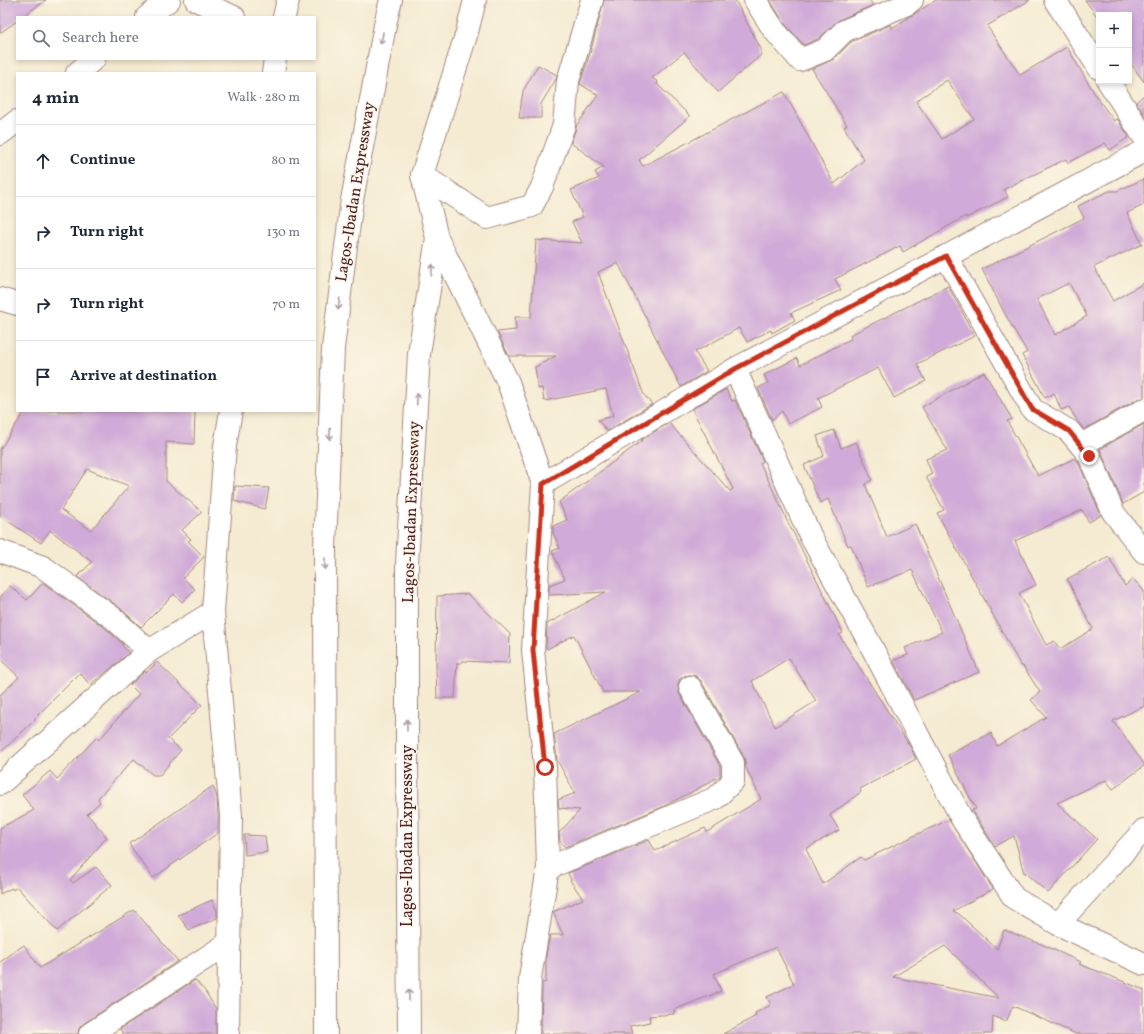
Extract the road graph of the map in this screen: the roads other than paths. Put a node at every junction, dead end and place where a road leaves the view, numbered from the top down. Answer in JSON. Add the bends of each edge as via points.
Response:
{"nodes":[{"id":1,"x":169,"y":0,"type":"edge"},
{"id":2,"x":196,"y":0,"type":"edge"},
{"id":3,"x":288,"y":0,"type":"edge"},
{"id":4,"x":391,"y":0,"type":"edge"},
{"id":5,"x":475,"y":0,"type":"edge"},
{"id":6,"x":592,"y":0,"type":"edge"},
{"id":7,"x":755,"y":0,"type":"edge"},
{"id":8,"x":912,"y":0,"type":"edge"},
{"id":9,"x":1055,"y":0,"type":"edge"},
{"id":10,"x":148,"y":16,"type":"edge"},
{"id":11,"x":232,"y":16,"type":"edge"},
{"id":12,"x":284,"y":16,"type":"edge"},
{"id":13,"x":93,"y":60,"type":"edge"},
{"id":14,"x":275,"y":60,"type":"edge"},
{"id":15,"x":1096,"y":63,"type":"edge"},
{"id":16,"x":78,"y":72,"type":"edge"},
{"id":17,"x":273,"y":72,"type":"edge"},
{"id":18,"x":1110,"y":84,"type":"edge"},
{"id":19,"x":16,"y":122,"type":"edge"},
{"id":20,"x":0,"y":134,"type":"edge"},
{"id":21,"x":1144,"y":137,"type":"edge"},
{"id":22,"x":1144,"y":151,"type":"edge"},
{"id":23,"x":422,"y":175,"type":"junction"},
{"id":24,"x":436,"y":238,"type":"junction"},
{"id":25,"x":946,"y":256,"type":"junction"},
{"id":26,"x":0,"y":299,"type":"edge"},
{"id":27,"x":16,"y":304,"type":"edge"},
{"id":28,"x":735,"y":369,"type":"junction"},
{"id":29,"x":1144,"y":410,"type":"edge"},
{"id":30,"x":231,"y":412,"type":"edge"},
{"id":31,"x":1081,"y":445,"type":"junction"},
{"id":32,"x":543,"y":484,"type":"junction"},
{"id":33,"x":0,"y":551,"type":"edge"},
{"id":34,"x":1144,"y":552,"type":"edge"},
{"id":35,"x":213,"y":612,"type":"junction"},
{"id":36,"x":149,"y":651,"type":"junction"},
{"id":37,"x":690,"y":687,"type":"dead end"},
{"id":38,"x":0,"y":784,"type":"edge"},
{"id":39,"x":1144,"y":830,"type":"edge"},
{"id":40,"x":548,"y":868,"type":"junction"},
{"id":41,"x":1058,"y":924,"type":"junction"},
{"id":42,"x":230,"y":942,"type":"junction"},
{"id":43,"x":1144,"y":964,"type":"edge"},
{"id":44,"x":90,"y":1034,"type":"edge"},
{"id":45,"x":228,"y":1034,"type":"edge"},
{"id":46,"x":326,"y":1034,"type":"edge"},
{"id":47,"x":410,"y":1034,"type":"edge"},
{"id":48,"x":528,"y":1034,"type":"edge"}],
"edges":[{"from":1,"to":10,"type":"main road"},
{"from":2,"to":11,"type":"main road"},
{"from":3,"to":12,"type":"main road"},
{"from":4,"to":46,"type":"main road","name":"Lagos-Ibadan Expressway","one_way":true,"via":[[352,200],[333,348],[325,547]]},
{"from":5,"to":23,"type":"main road","name":"Lagos-Ibadan Expressway"},
{"from":6,"to":23,"type":"main road","via":[[568,81],[564,125],[542,187],[532,206],[487,218]]},
{"from":7,"to":8,"type":"main road","via":[[774,30],[800,60],[825,50],[844,31]]},
{"from":9,"to":15,"type":"main road"},
{"from":13,"to":16,"type":"main road"},
{"from":14,"to":17,"type":"main road"},
{"from":18,"to":21,"type":"main road"},
{"from":19,"to":20,"type":"main road"},
{"from":22,"to":25,"type":"main road"},
{"from":23,"to":24,"type":"main road","name":"Lagos-Ibadan Expressway"},
{"from":24,"to":32,"type":"main road","via":[[508,382]]},
{"from":47,"to":24,"type":"main road","name":"Lagos-Ibadan Expressway","one_way":true,"via":[[408,564],[419,354]]},
{"from":25,"to":28,"type":"main road"},
{"from":25,"to":31,"type":"main road","via":[[1032,409],[1069,431]]},
{"from":26,"to":27,"type":"main road"},
{"from":28,"to":32,"type":"main road"},
{"from":28,"to":41,"type":"main road","via":[[811,537],[962,819],[1014,898]]},
{"from":29,"to":31,"type":"main road"},
{"from":30,"to":35,"type":"main road"},
{"from":31,"to":34,"type":"main road","via":[[1089,456],[1113,512]]},
{"from":32,"to":40,"type":"main road","via":[[533,650],[545,767]]},
{"from":33,"to":36,"type":"main road","via":[[44,566],[114,618]]},
{"from":35,"to":36,"type":"main road"},
{"from":35,"to":42,"type":"main road","via":[[231,816]]},
{"from":36,"to":38,"type":"main road"},
{"from":37,"to":40,"type":"main road","via":[[733,763],[733,781],[716,798]]},
{"from":39,"to":41,"type":"main road"},
{"from":40,"to":48,"type":"main road","via":[[530,978]]},
{"from":41,"to":43,"type":"main road"},
{"from":42,"to":44,"type":"main road"},
{"from":42,"to":45,"type":"main road"}]}
